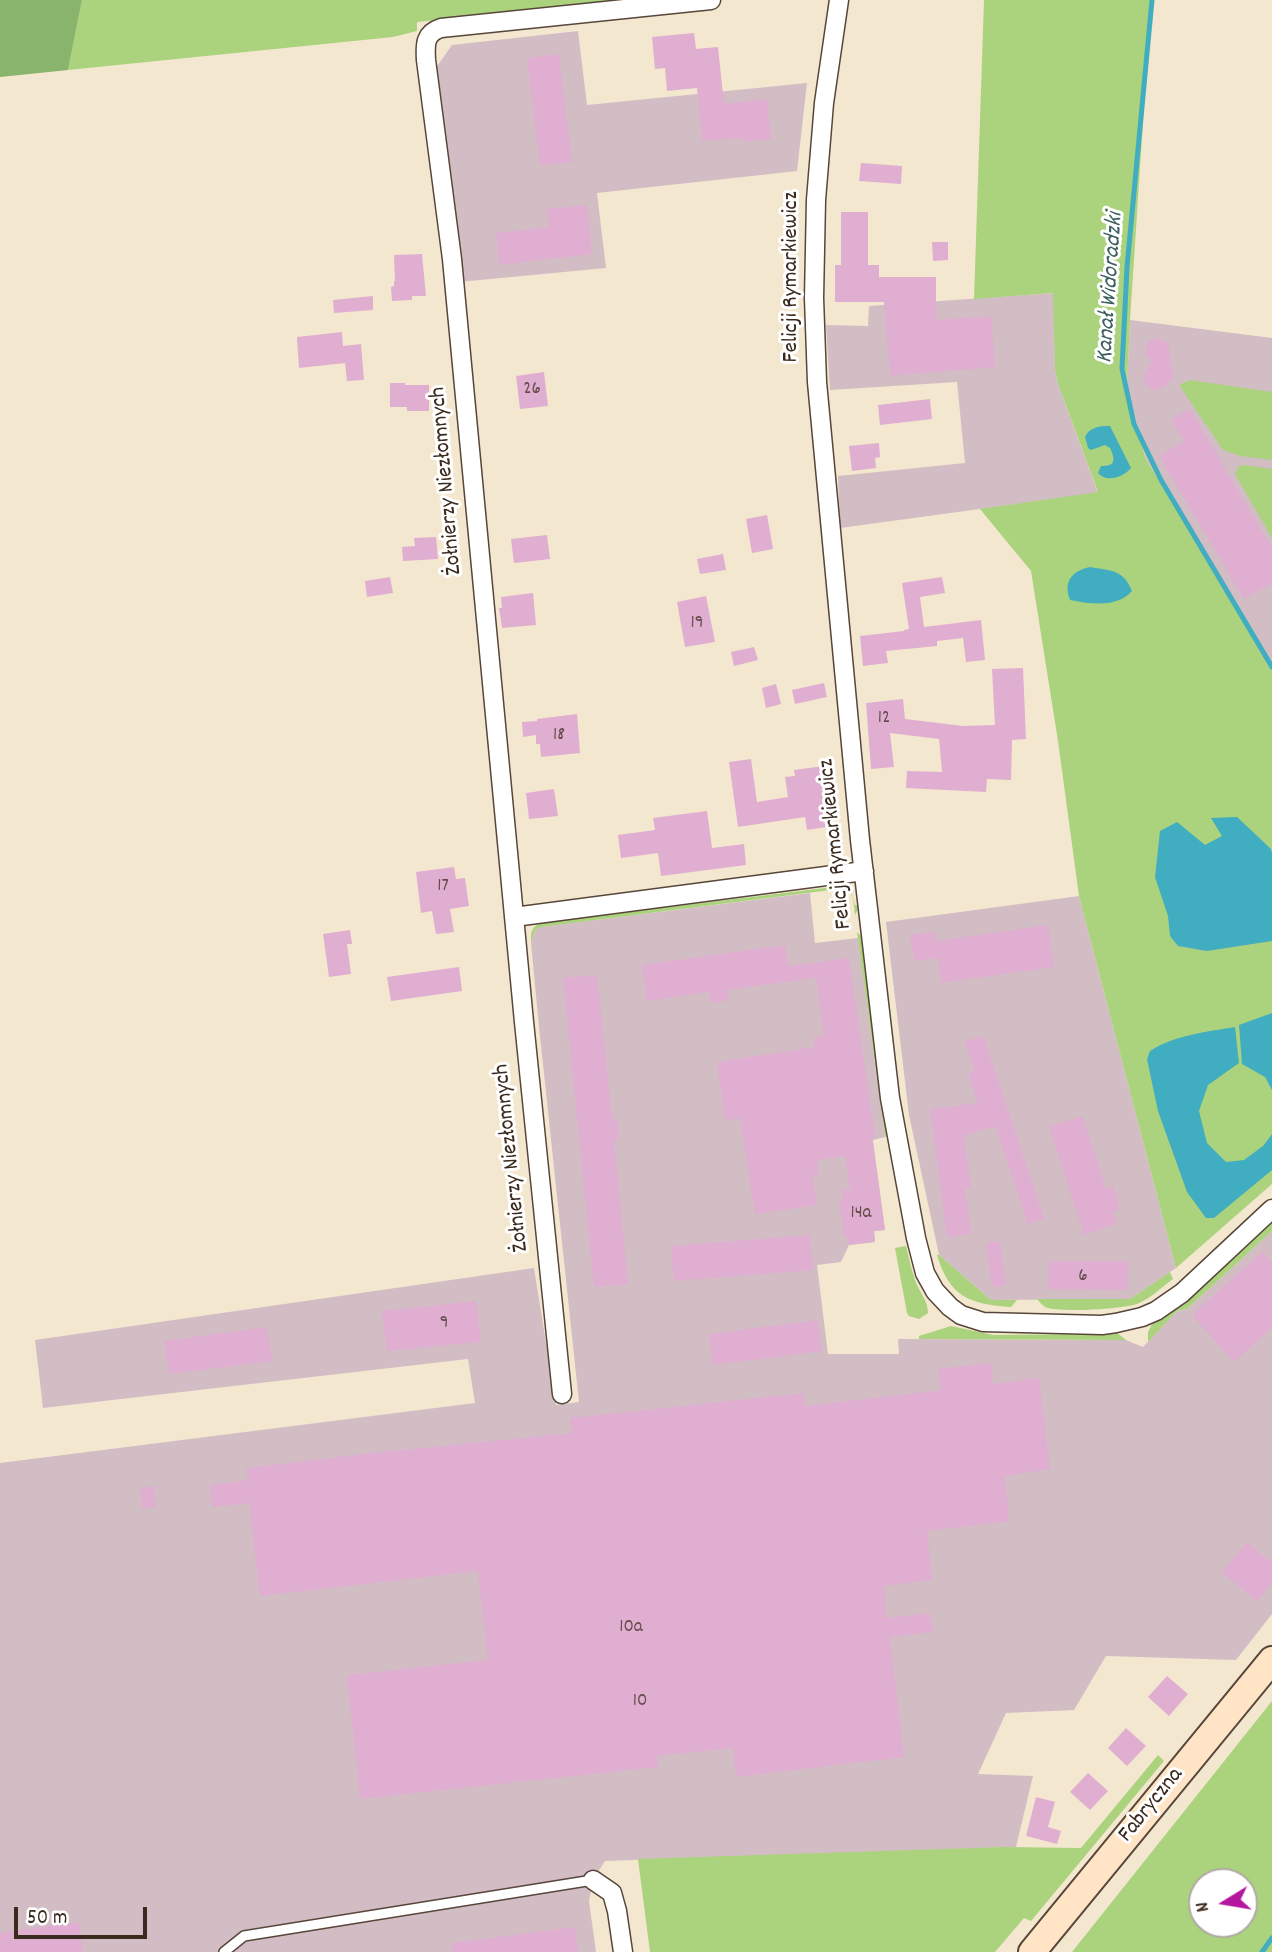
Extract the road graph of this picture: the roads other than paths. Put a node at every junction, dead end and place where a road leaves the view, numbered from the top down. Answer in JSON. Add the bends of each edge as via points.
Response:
{"nodes":[{"id":1,"x":710,"y":0,"type":"edge"},
{"id":2,"x":839,"y":0,"type":"edge"},
{"id":3,"x":682,"y":1,"type":"edge"},
{"id":4,"x":864,"y":871,"type":"junction"},
{"id":5,"x":514,"y":917,"type":"junction"},
{"id":6,"x":1272,"y":1209,"type":"edge"},
{"id":7,"x":562,"y":1394,"type":"dead end"},
{"id":8,"x":1272,"y":1660,"type":"edge"},
{"id":9,"x":593,"y":1880,"type":"joint"},
{"id":10,"x":224,"y":1952,"type":"edge"},
{"id":11,"x":623,"y":1952,"type":"edge"},
{"id":12,"x":1032,"y":1952,"type":"edge"}],
"edges":[{"from":1,"to":3,"type":"street"},
{"from":2,"to":4,"type":"street","name":"Felicji Rymarkiewicz","via":[[824,103],[814,298],[822,446]]},
{"from":3,"to":5,"type":"street","name":"Żołnierzy Niezłomnych","via":[[441,28],[426,40],[452,258]]},
{"from":4,"to":5,"type":"street"},
{"from":4,"to":6,"type":"street","name":"Felicji Rymarkiewicz","via":[[896,1140],[925,1273],[950,1307],[972,1320],[997,1324],[1102,1325],[1142,1317],[1182,1293]]},
{"from":5,"to":7,"type":"street","name":"Żołnierzy Niezłomnych"},
{"from":8,"to":12,"type":"street","name":"Fabryczna"},
{"from":9,"to":10,"type":"lane","via":[[244,1936]]},
{"from":9,"to":11,"type":"street","via":[[612,1893]]}]}
